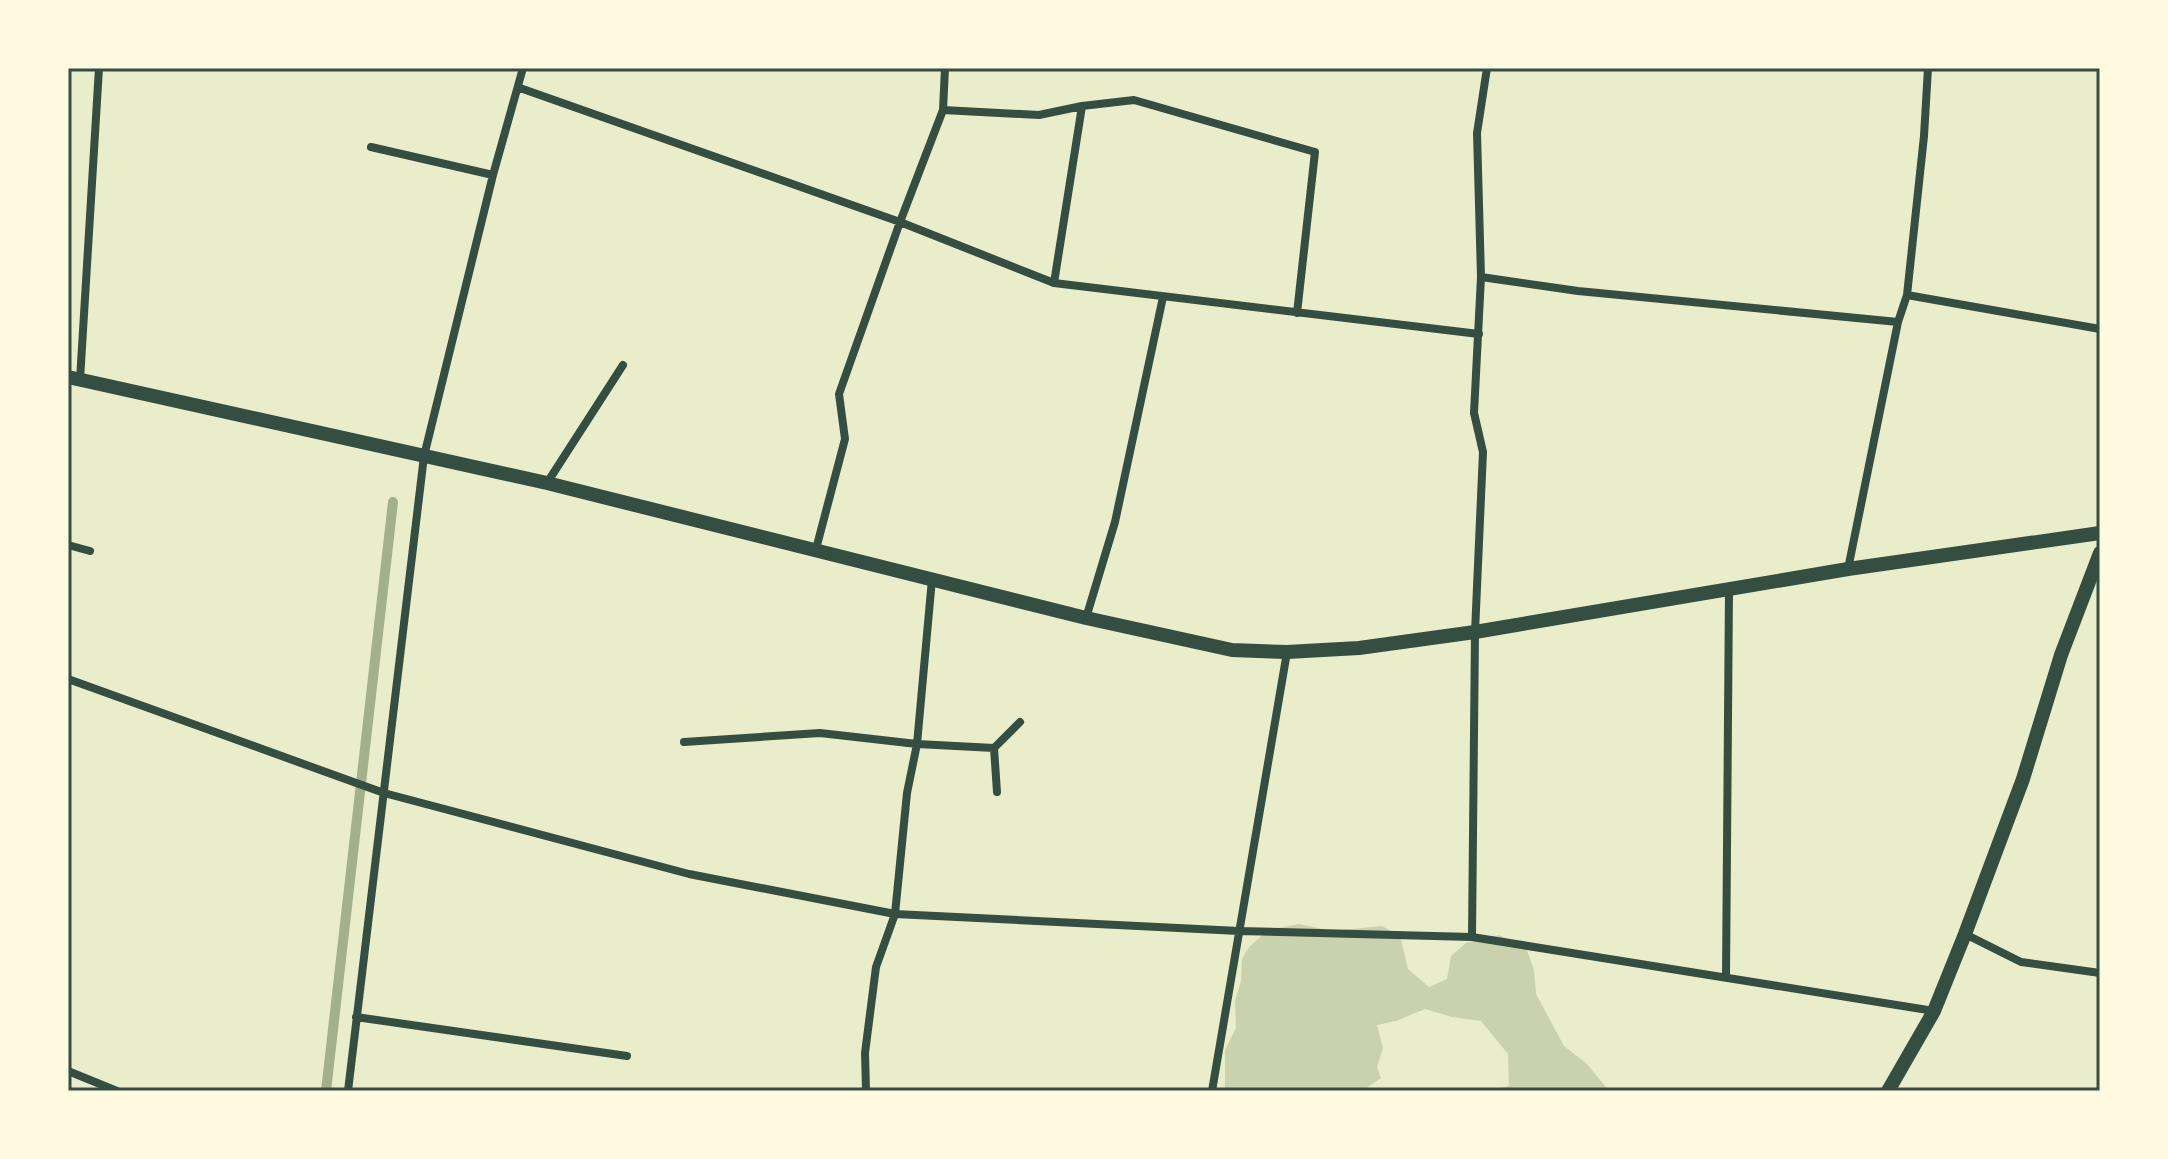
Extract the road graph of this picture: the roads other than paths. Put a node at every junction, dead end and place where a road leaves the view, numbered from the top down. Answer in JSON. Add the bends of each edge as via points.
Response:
{"nodes":[{"id":1,"x":99,"y":68,"type":"edge"},
{"id":2,"x":523,"y":68,"type":"edge"},
{"id":3,"x":945,"y":68,"type":"edge"},
{"id":4,"x":1487,"y":68,"type":"edge"},
{"id":5,"x":1928,"y":68,"type":"edge"},
{"id":6,"x":520,"y":88,"type":"junction"},
{"id":7,"x":1082,"y":106,"type":"junction"},
{"id":8,"x":943,"y":110,"type":"junction"},
{"id":9,"x":371,"y":147,"type":"dead end"},
{"id":10,"x":493,"y":175,"type":"junction"},
{"id":11,"x":900,"y":222,"type":"junction"},
{"id":12,"x":1481,"y":277,"type":"junction"},
{"id":13,"x":1054,"y":283,"type":"junction"},
{"id":14,"x":1907,"y":295,"type":"junction"},
{"id":15,"x":1163,"y":297,"type":"junction"},
{"id":16,"x":1297,"y":313,"type":"junction"},
{"id":17,"x":1898,"y":322,"type":"junction"},
{"id":18,"x":2100,"y":329,"type":"edge"},
{"id":19,"x":1479,"y":334,"type":"junction"},
{"id":20,"x":623,"y":365,"type":"dead end"},
{"id":21,"x":74,"y":378,"type":"edge"},
{"id":22,"x":424,"y":456,"type":"junction"},
{"id":23,"x":547,"y":483,"type":"junction"},
{"id":24,"x":2100,"y":533,"type":"edge"},
{"id":25,"x":68,"y":545,"type":"edge"},
{"id":26,"x":816,"y":549,"type":"junction"},
{"id":27,"x":90,"y":551,"type":"dead end"},
{"id":28,"x":2100,"y":553,"type":"edge"},
{"id":29,"x":1848,"y":569,"type":"junction"},
{"id":30,"x":932,"y":579,"type":"junction"},
{"id":31,"x":1729,"y":589,"type":"junction"},
{"id":32,"x":1086,"y":618,"type":"junction"},
{"id":33,"x":1475,"y":632,"type":"junction"},
{"id":34,"x":1287,"y":652,"type":"junction"},
{"id":35,"x":68,"y":679,"type":"edge"},
{"id":36,"x":1020,"y":722,"type":"dead end"},
{"id":37,"x":684,"y":742,"type":"dead end"},
{"id":38,"x":917,"y":744,"type":"junction"},
{"id":39,"x":994,"y":748,"type":"junction"},
{"id":40,"x":997,"y":792,"type":"dead end"},
{"id":41,"x":384,"y":793,"type":"junction"},
{"id":42,"x":895,"y":914,"type":"junction"},
{"id":43,"x":1239,"y":931,"type":"junction"},
{"id":44,"x":1965,"y":934,"type":"junction"},
{"id":45,"x":1472,"y":937,"type":"junction"},
{"id":46,"x":2100,"y":973,"type":"edge"},
{"id":47,"x":1726,"y":977,"type":"junction"},
{"id":48,"x":1934,"y":1011,"type":"junction"},
{"id":49,"x":356,"y":1017,"type":"junction"},
{"id":50,"x":627,"y":1056,"type":"dead end"},
{"id":51,"x":68,"y":1071,"type":"edge"},
{"id":52,"x":117,"y":1091,"type":"edge"},
{"id":53,"x":348,"y":1091,"type":"edge"},
{"id":54,"x":866,"y":1091,"type":"edge"},
{"id":55,"x":1212,"y":1091,"type":"edge"},
{"id":56,"x":1888,"y":1091,"type":"edge"}],
"edges":[{"from":1,"to":21,"type":"street"},
{"from":2,"to":6,"type":"street"},
{"from":3,"to":8,"type":"street"},
{"from":4,"to":12,"type":"street","via":[[1477,133]]},
{"from":5,"to":14,"type":"street"},
{"from":6,"to":10,"type":"street"},
{"from":6,"to":11,"type":"street"},
{"from":7,"to":8,"type":"street","via":[[1039,115]]},
{"from":7,"to":13,"type":"street"},
{"from":7,"to":16,"type":"street","via":[[1134,100],[1315,152]]},
{"from":8,"to":11,"type":"street"},
{"from":9,"to":10,"type":"street"},
{"from":10,"to":22,"type":"street"},
{"from":11,"to":13,"type":"street"},
{"from":11,"to":26,"type":"street","via":[[839,394],[845,439]]},
{"from":12,"to":17,"type":"street"},
{"from":12,"to":19,"type":"street"},
{"from":13,"to":15,"type":"street"},
{"from":14,"to":17,"type":"street"},
{"from":14,"to":18,"type":"street"},
{"from":15,"to":16,"type":"street"},
{"from":15,"to":32,"type":"street","via":[[1115,522]]},
{"from":16,"to":19,"type":"street"},
{"from":17,"to":29,"type":"street"},
{"from":19,"to":33,"type":"street","via":[[1474,413],[1483,452]]},
{"from":20,"to":23,"type":"street"},
{"from":21,"to":22,"type":"street"},
{"from":22,"to":23,"type":"street"},
{"from":22,"to":41,"type":"street"},
{"from":23,"to":26,"type":"street"},
{"from":24,"to":29,"type":"street"},
{"from":25,"to":27,"type":"street"},
{"from":26,"to":30,"type":"street"},
{"from":28,"to":44,"type":"street"},
{"from":29,"to":31,"type":"street"},
{"from":30,"to":32,"type":"street"},
{"from":30,"to":38,"type":"street"},
{"from":31,"to":33,"type":"street"},
{"from":31,"to":47,"type":"street"},
{"from":32,"to":34,"type":"street","via":[[1232,650]]},
{"from":33,"to":34,"type":"street"},
{"from":33,"to":45,"type":"street"},
{"from":34,"to":43,"type":"street"},
{"from":35,"to":41,"type":"street"},
{"from":36,"to":39,"type":"street"},
{"from":37,"to":38,"type":"street","via":[[820,733]]},
{"from":38,"to":39,"type":"street"},
{"from":38,"to":42,"type":"street"},
{"from":39,"to":40,"type":"street"},
{"from":41,"to":42,"type":"street","via":[[689,874]]},
{"from":41,"to":49,"type":"street"},
{"from":42,"to":43,"type":"street"},
{"from":42,"to":54,"type":"street","via":[[876,967],[865,1053]]},
{"from":43,"to":45,"type":"street"},
{"from":43,"to":55,"type":"street"},
{"from":44,"to":46,"type":"street","via":[[2021,962]]},
{"from":44,"to":48,"type":"street"},
{"from":45,"to":47,"type":"street"},
{"from":47,"to":48,"type":"street"},
{"from":48,"to":56,"type":"street"},
{"from":49,"to":50,"type":"street"},
{"from":49,"to":53,"type":"street"},
{"from":51,"to":52,"type":"street"}]}
